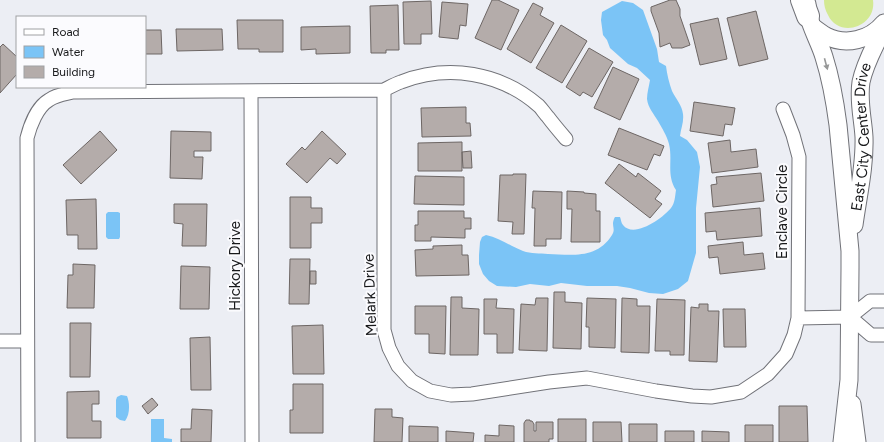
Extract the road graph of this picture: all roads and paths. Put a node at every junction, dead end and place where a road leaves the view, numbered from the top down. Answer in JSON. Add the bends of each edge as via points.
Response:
{"nodes":[{"id":1,"x":807,"y":11,"type":"edge"},
{"id":2,"x":884,"y":23,"type":"edge"},
{"id":3,"x":884,"y":26,"type":"edge"},
{"id":4,"x":384,"y":90,"type":"junction"},
{"id":5,"x":252,"y":91,"type":"junction"},
{"id":6,"x":783,"y":109,"type":"dead end"},
{"id":7,"x":566,"y":139,"type":"dead end"},
{"id":8,"x":850,"y":251,"type":"junction"},
{"id":9,"x":884,"y":301,"type":"edge"},
{"id":10,"x":850,"y":317,"type":"junction"},
{"id":11,"x":798,"y":318,"type":"junction"},
{"id":12,"x":884,"y":335,"type":"edge"},
{"id":13,"x":0,"y":341,"type":"edge"},
{"id":14,"x":27,"y":341,"type":"junction"},
{"id":15,"x":849,"y":380,"type":"junction"},
{"id":16,"x":28,"y":442,"type":"edge"},
{"id":17,"x":252,"y":442,"type":"edge"},
{"id":18,"x":842,"y":442,"type":"edge"},
{"id":19,"x":857,"y":442,"type":"edge"}],
"edges":[{"from":1,"to":2,"type":"street","via":[[826,36],[836,40],[856,40],[872,34]]},
{"from":1,"to":8,"type":"street","name":"East City Center Drive","one_way":true,"via":[[825,58],[838,124]]},
{"from":3,"to":8,"type":"street","name":"East City Center Drive","via":[[865,65],[861,84],[863,162]]},
{"from":4,"to":5,"type":"street"},
{"from":4,"to":7,"type":"street","via":[[417,76],[436,73],[454,72],[494,79],[518,91],[539,106]]},
{"from":4,"to":11,"type":"street","name":"Melark Drive","via":[[384,330],[398,366],[412,381],[430,392],[472,394],[588,378],[692,396],[711,397],[740,392],[768,374],[786,354]]},
{"from":5,"to":14,"type":"street","via":[[73,92],[48,100],[36,114],[27,138]]},
{"from":5,"to":17,"type":"street","name":"Hickory Drive"},
{"from":6,"to":11,"type":"street","name":"Enclave Circle","via":[[799,157]]},
{"from":8,"to":10,"type":"street","name":"East City Center Drive"},
{"from":9,"to":10,"type":"street","via":[[870,301]]},
{"from":10,"to":11,"type":"street"},
{"from":10,"to":12,"type":"street","via":[[871,335]]},
{"from":10,"to":15,"type":"street","name":"East City Center Drive"},
{"from":13,"to":14,"type":"street"},
{"from":14,"to":16,"type":"street"},
{"from":15,"to":18,"type":"street","name":"East City Center Drive"},
{"from":15,"to":19,"type":"street","name":"East City Center Drive"}]}
